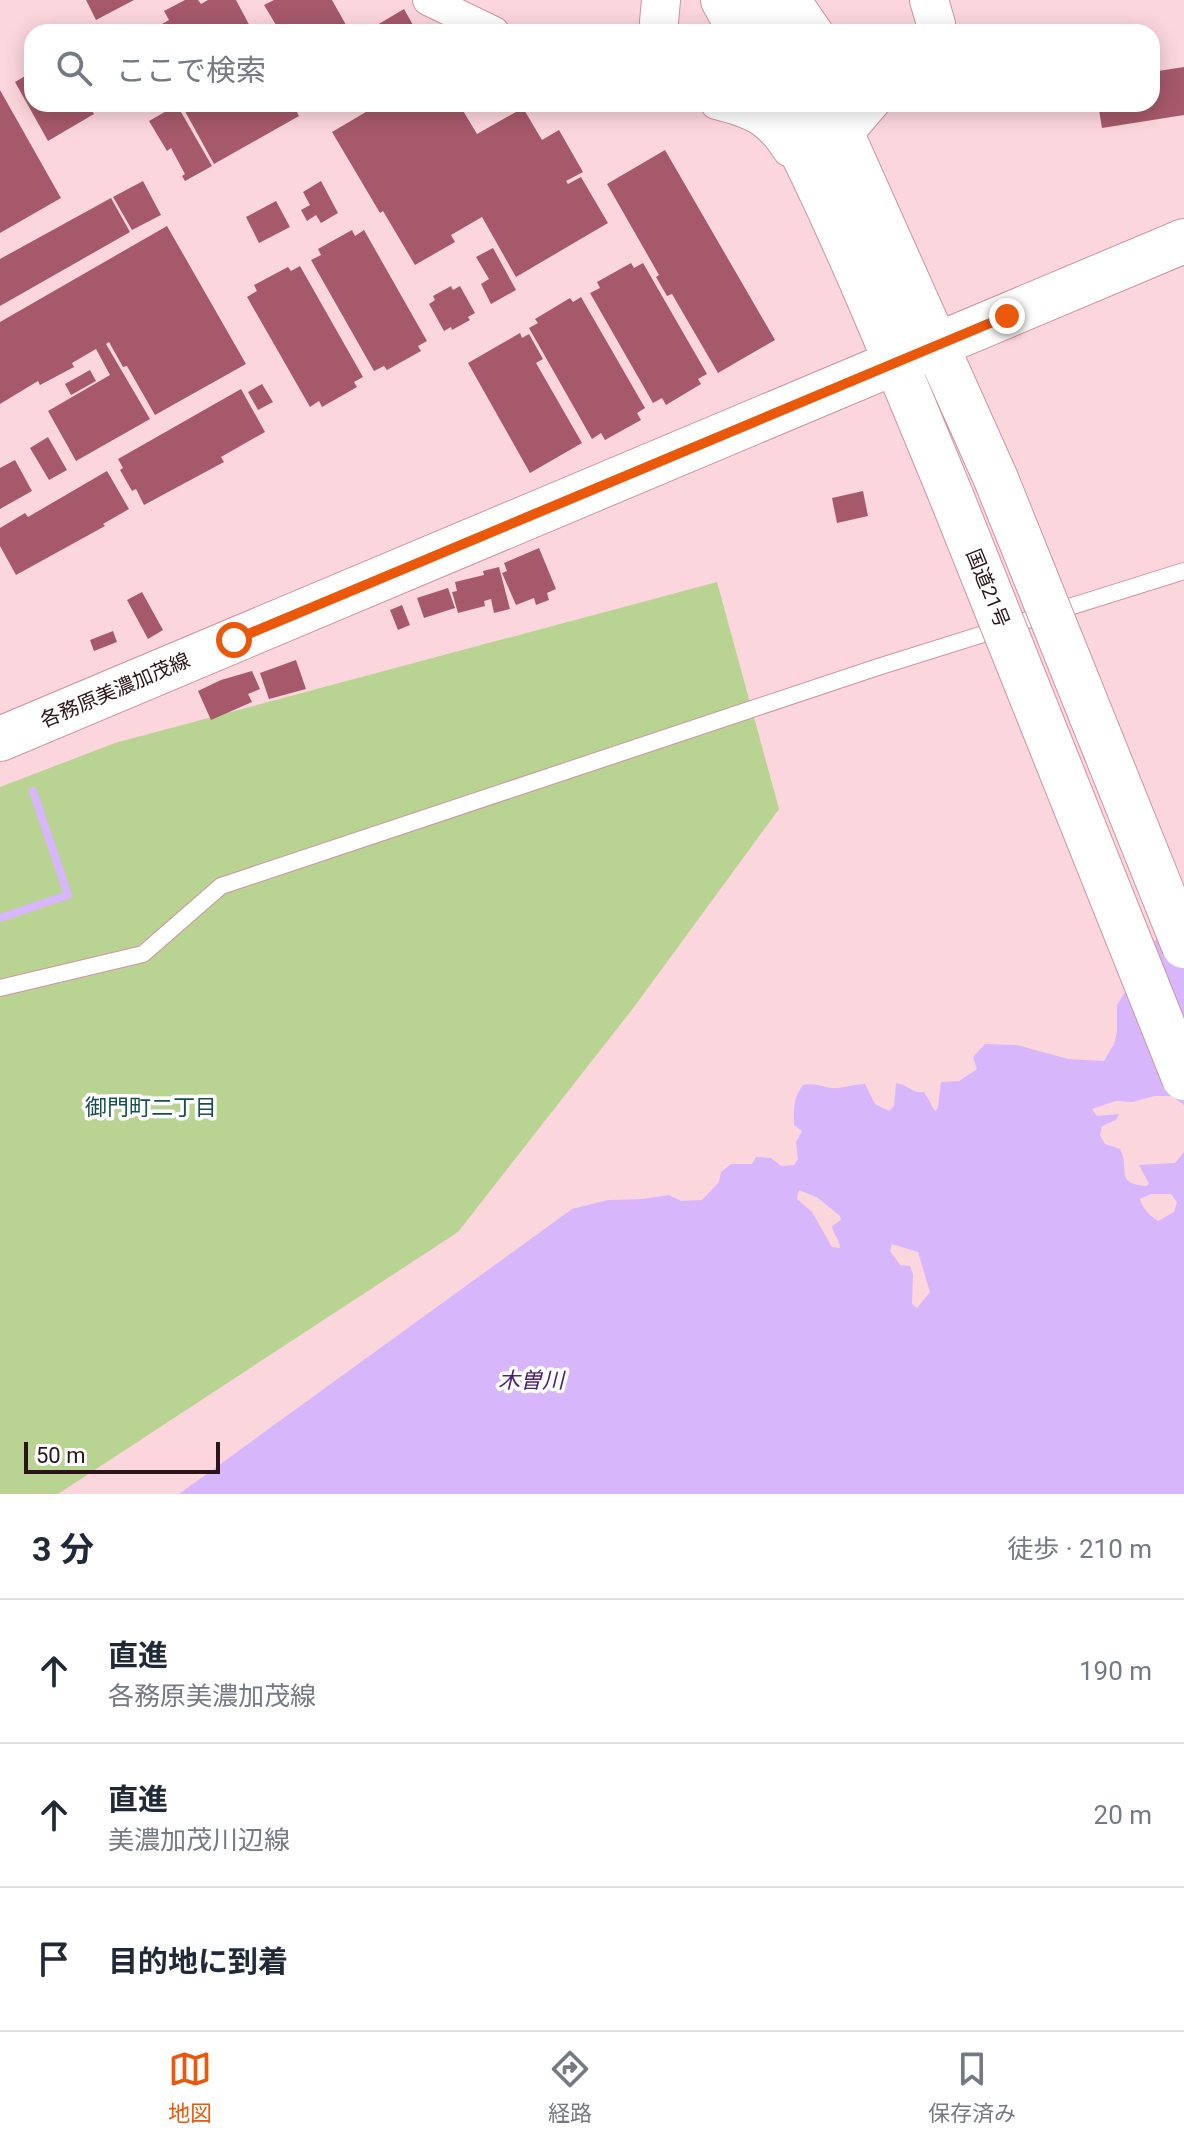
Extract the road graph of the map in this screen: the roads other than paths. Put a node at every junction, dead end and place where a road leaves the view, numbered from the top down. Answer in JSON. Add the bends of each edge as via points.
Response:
{"nodes":[{"id":1,"x":428,"y":0,"type":"edge"},
{"id":2,"x":723,"y":0,"type":"edge"},
{"id":3,"x":764,"y":0,"type":"edge"},
{"id":4,"x":796,"y":0,"type":"edge"},
{"id":5,"x":929,"y":0,"type":"edge"},
{"id":6,"x":478,"y":24,"type":"edge"},
{"id":7,"x":736,"y":24,"type":"edge"},
{"id":8,"x":778,"y":24,"type":"edge"},
{"id":9,"x":812,"y":24,"type":"edge"},
{"id":10,"x":936,"y":24,"type":"edge"},
{"id":11,"x":750,"y":112,"type":"edge"},
{"id":12,"x":856,"y":112,"type":"edge"},
{"id":13,"x":834,"y":122,"type":"edge"},
{"id":14,"x":1184,"y":241,"type":"edge"},
{"id":15,"x":938,"y":346,"type":"junction"},
{"id":16,"x":898,"y":362,"type":"junction"},
{"id":17,"x":1184,"y":571,"type":"edge"},
{"id":18,"x":0,"y":739,"type":"edge"},
{"id":19,"x":1184,"y":946,"type":"edge"},
{"id":20,"x":0,"y":988,"type":"edge"},
{"id":21,"x":1184,"y":1078,"type":"edge"}],
"edges":[{"from":1,"to":6,"type":"street"},
{"from":2,"to":7,"type":"main road"},
{"from":3,"to":8,"type":"main road"},
{"from":4,"to":9,"type":"street"},
{"from":5,"to":10,"type":"street"},
{"from":11,"to":16,"type":"main road","name":"国道21号","via":[[819,184]]},
{"from":12,"to":13,"type":"street"},
{"from":13,"to":15,"type":"main road"},
{"from":14,"to":15,"type":"main road","name":"各務原美濃加茂線"},
{"from":15,"to":16,"type":"main road","name":"各務原美濃加茂線"},
{"from":15,"to":19,"type":"main road","bridge":true},
{"from":16,"to":18,"type":"main road","name":"各務原美濃加茂線"},
{"from":16,"to":21,"type":"main road","name":"国道21号","bridge":true},
{"from":17,"to":20,"type":"lane","via":[[221,886],[143,954]]}]}
